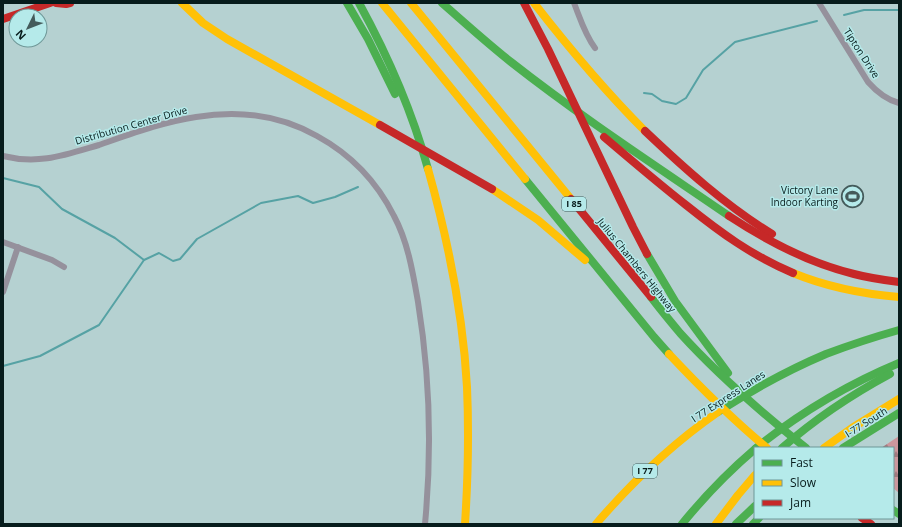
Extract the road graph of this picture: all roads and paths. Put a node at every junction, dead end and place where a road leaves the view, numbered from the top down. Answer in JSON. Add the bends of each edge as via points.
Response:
{"nodes":[{"id":1,"x":50,"y":3,"type":"edge"},
{"id":2,"x":56,"y":3,"type":"edge"},
{"id":3,"x":70,"y":3,"type":"edge"},
{"id":4,"x":182,"y":3,"type":"edge"},
{"id":5,"x":347,"y":3,"type":"edge"},
{"id":6,"x":359,"y":3,"type":"edge"},
{"id":7,"x":382,"y":3,"type":"edge"},
{"id":8,"x":411,"y":3,"type":"edge"},
{"id":9,"x":442,"y":3,"type":"edge"},
{"id":10,"x":524,"y":3,"type":"edge"},
{"id":11,"x":534,"y":3,"type":"edge"},
{"id":12,"x":574,"y":3,"type":"edge"},
{"id":13,"x":819,"y":3,"type":"edge"},
{"id":14,"x":3,"y":19,"type":"edge"},
{"id":15,"x":595,"y":48,"type":"dead end"},
{"id":16,"x":899,"y":103,"type":"edge"},
{"id":17,"x":571,"y":107,"type":"junction"},
{"id":18,"x":3,"y":156,"type":"edge"},
{"id":19,"x":428,"y":172,"type":"junction"},
{"id":20,"x":3,"y":242,"type":"edge"},
{"id":21,"x":18,"y":247,"type":"junction"},
{"id":22,"x":64,"y":268,"type":"dead end"},
{"id":23,"x":835,"y":270,"type":"junction"},
{"id":24,"x":605,"y":277,"type":"junction"},
{"id":25,"x":899,"y":282,"type":"edge"},
{"id":26,"x":3,"y":292,"type":"edge"},
{"id":27,"x":899,"y":297,"type":"edge"},
{"id":28,"x":899,"y":330,"type":"edge"},
{"id":29,"x":899,"y":363,"type":"edge"},
{"id":30,"x":899,"y":369,"type":"edge"},
{"id":31,"x":747,"y":398,"type":"junction"},
{"id":32,"x":899,"y":399,"type":"edge"},
{"id":33,"x":899,"y":413,"type":"edge"},
{"id":34,"x":899,"y":417,"type":"edge"},
{"id":35,"x":884,"y":422,"type":"junction"},
{"id":36,"x":846,"y":446,"type":"edge"},
{"id":37,"x":758,"y":447,"type":"edge"},
{"id":38,"x":766,"y":447,"type":"edge"},
{"id":39,"x":783,"y":447,"type":"edge"},
{"id":40,"x":805,"y":447,"type":"edge"},
{"id":41,"x":825,"y":447,"type":"edge"},
{"id":42,"x":754,"y":451,"type":"edge"},
{"id":43,"x":754,"y":476,"type":"edge"},
{"id":44,"x":754,"y":507,"type":"edge"},
{"id":45,"x":425,"y":524,"type":"edge"},
{"id":46,"x":465,"y":524,"type":"edge"},
{"id":47,"x":596,"y":524,"type":"edge"},
{"id":48,"x":682,"y":524,"type":"edge"},
{"id":49,"x":716,"y":524,"type":"edge"},
{"id":50,"x":736,"y":524,"type":"edge"}],
"edges":[{"from":1,"to":14,"type":"main road"},
{"from":2,"to":3,"type":"main road"},
{"from":4,"to":24,"type":"main road","via":[[203,23],[227,39],[485,184],[538,220]]},
{"from":5,"to":19,"type":"main road","via":[[390,84]]},
{"from":6,"to":19,"type":"main road","via":[[400,87],[414,122]]},
{"from":7,"to":24,"type":"main road","number":"I 85"},
{"from":8,"to":31,"type":"main road","name":"Julius Chambers Highway","number":"I 85","via":[[666,317],[704,358]]},
{"from":9,"to":17,"type":"main road","via":[[499,53]]},
{"from":10,"to":31,"type":"main road","via":[[663,283],[687,320]]},
{"from":11,"to":23,"type":"main road","via":[[599,83],[675,159],[765,230]]},
{"from":12,"to":15,"type":"street","via":[[585,32]]},
{"from":13,"to":16,"type":"street","name":"Tipton Drive","via":[[868,82],[878,93]]},
{"from":17,"to":23,"type":"main road","via":[[732,218],[791,252]]},
{"from":17,"to":27,"type":"main road","via":[[645,172],[708,223],[744,248],[783,269],[816,281],[857,292]]},
{"from":18,"to":45,"type":"street","name":"Distribution Center Drive","via":[[30,160],[51,158],[172,122],[224,114],[267,117],[288,123],[316,135],[346,155],[375,185],[389,206],[400,228],[411,265],[423,339],[428,392],[429,445]]},
{"from":19,"to":46,"type":"main road","via":[[448,246],[458,296],[464,347],[469,443]]},
{"from":20,"to":21,"type":"street"},
{"from":21,"to":22,"type":"street","via":[[52,260]]},
{"from":21,"to":26,"type":"street"},
{"from":23,"to":25,"type":"main road","via":[[865,278]]},
{"from":24,"to":38,"type":"main road","number":"I 85","via":[[688,374]]},
{"from":28,"to":47,"type":"main road","name":"I 77 Express Lanes","number":"I 77","via":[[796,367],[732,402],[701,424],[645,471]]},
{"from":29,"to":37,"type":"main road","via":[[855,382],[829,397]]},
{"from":30,"to":39,"type":"main road","via":[[850,396]]},
{"from":31,"to":40,"type":"main road","name":"Julius Chambers Highway","number":"I 85"},
{"from":32,"to":41,"type":"main road"},
{"from":33,"to":35,"type":"main road","name":"I-77 South"},
{"from":34,"to":35,"type":"main road"},
{"from":35,"to":36,"type":"main road","name":"I-77 South"},
{"from":42,"to":48,"type":"main road","via":[[711,491]]},
{"from":43,"to":49,"type":"main road"},
{"from":44,"to":50,"type":"main road"}]}
